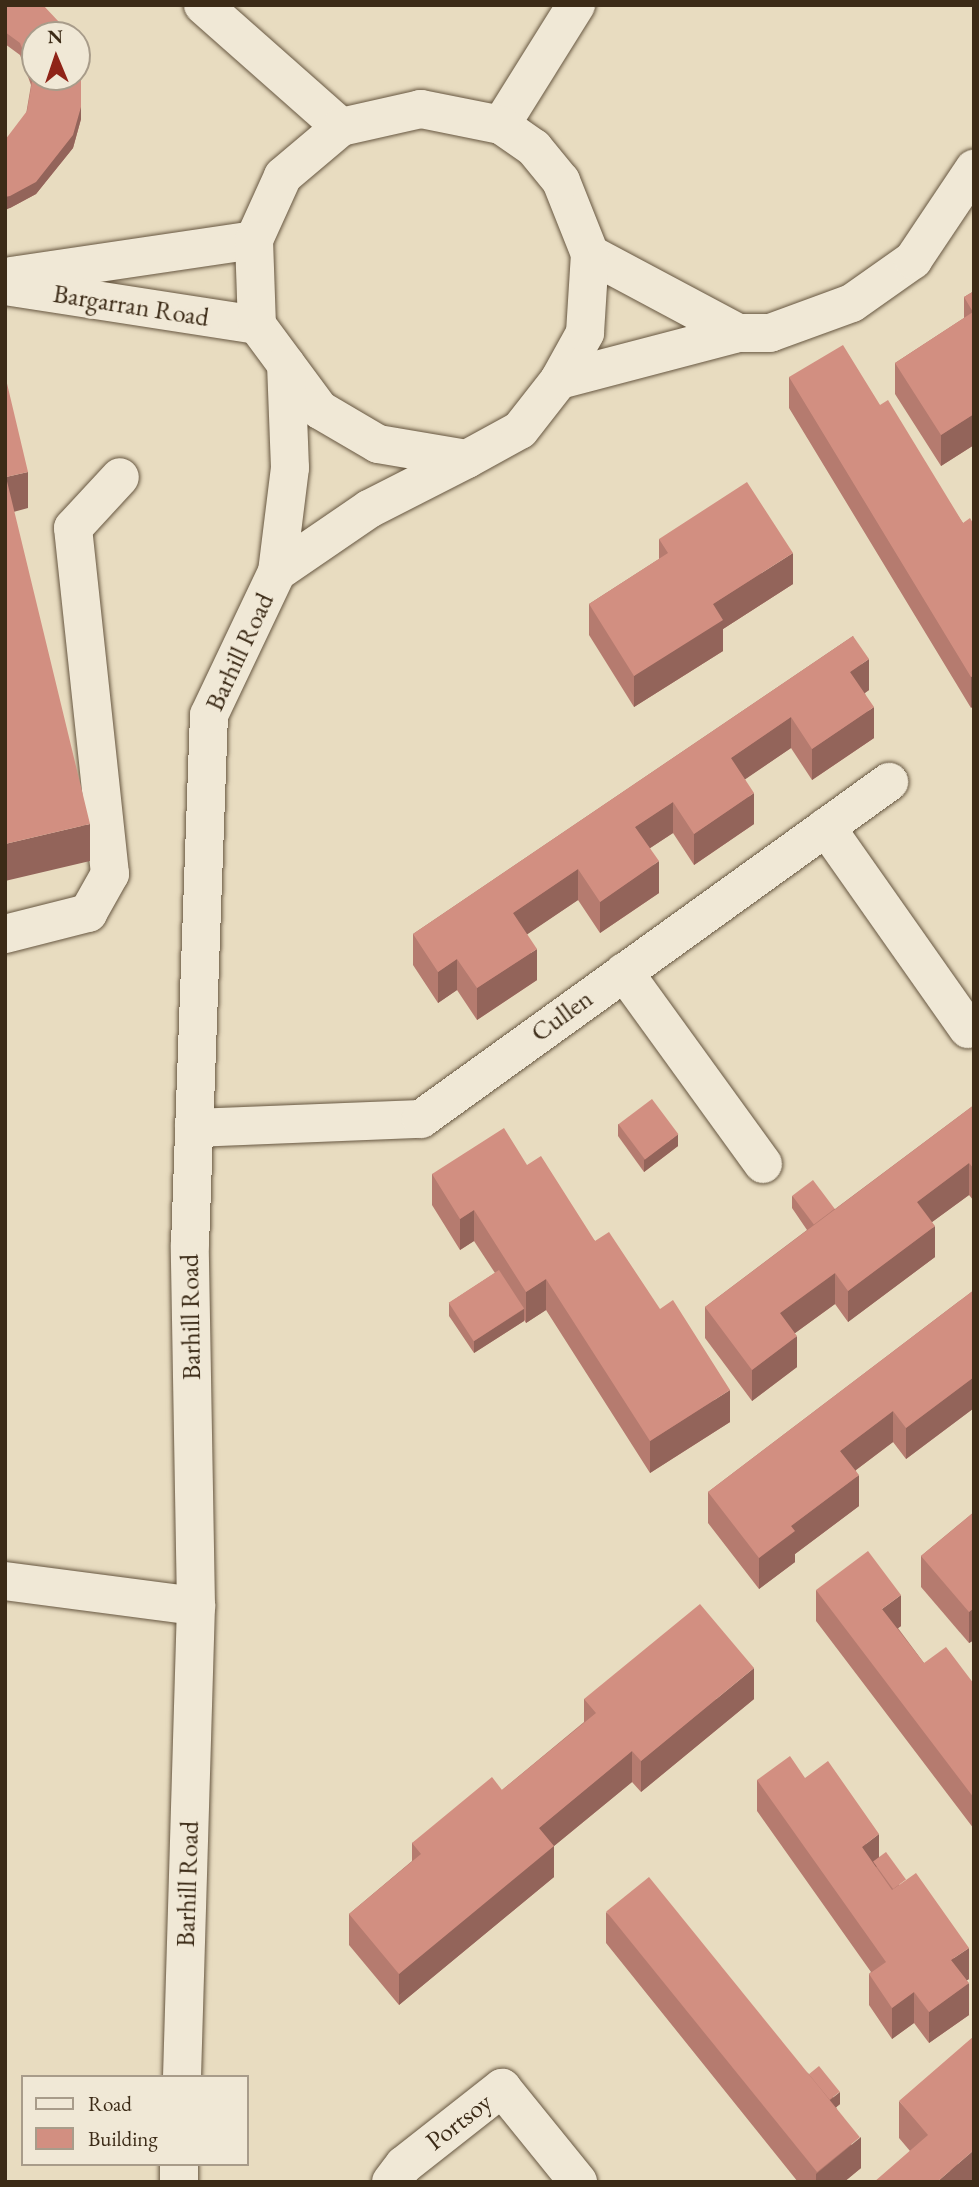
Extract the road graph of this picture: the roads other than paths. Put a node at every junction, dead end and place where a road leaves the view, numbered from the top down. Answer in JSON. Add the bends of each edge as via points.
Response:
{"nodes":[{"id":1,"x":203,"y":5,"type":"edge"},
{"id":2,"x":576,"y":5,"type":"edge"},
{"id":3,"x":501,"y":125,"type":"junction"},
{"id":4,"x":341,"y":127,"type":"junction"},
{"id":5,"x":974,"y":169,"type":"edge"},
{"id":6,"x":254,"y":240,"type":"junction"},
{"id":7,"x":590,"y":254,"type":"junction"},
{"id":8,"x":5,"y":276,"type":"edge"},
{"id":9,"x":5,"y":286,"type":"edge"},
{"id":10,"x":257,"y":325,"type":"junction"},
{"id":11,"x":738,"y":333,"type":"junction"},
{"id":12,"x":286,"y":364,"type":"junction"},
{"id":13,"x":559,"y":380,"type":"junction"},
{"id":14,"x":467,"y":459,"type":"junction"},
{"id":15,"x":120,"y":477,"type":"dead end"},
{"id":16,"x":277,"y":572,"type":"junction"},
{"id":17,"x":889,"y":782,"type":"dead end"},
{"id":18,"x":825,"y":827,"type":"junction"},
{"id":19,"x":5,"y":934,"type":"edge"},
{"id":20,"x":624,"y":972,"type":"junction"},
{"id":21,"x":968,"y":1029,"type":"dead end"},
{"id":22,"x":194,"y":1128,"type":"junction"},
{"id":23,"x":763,"y":1164,"type":"dead end"},
{"id":24,"x":5,"y":1581,"type":"edge"},
{"id":25,"x":196,"y":1606,"type":"junction"},
{"id":26,"x":182,"y":2075,"type":"edge"},
{"id":27,"x":391,"y":2182,"type":"edge"},
{"id":28,"x":578,"y":2182,"type":"edge"}],
"edges":[{"from":1,"to":4,"type":"street"},
{"from":2,"to":3,"type":"street"},
{"from":3,"to":4,"type":"street","via":[[421,109]]},
{"from":3,"to":7,"type":"street","via":[[534,148],[561,181]]},
{"from":4,"to":6,"type":"street","via":[[283,176]]},
{"from":5,"to":11,"type":"street","via":[[913,260],[852,303],[770,332]]},
{"from":6,"to":8,"type":"street","name":"Bargarran Road"},
{"from":6,"to":10,"type":"street"},
{"from":7,"to":11,"type":"street"},
{"from":7,"to":13,"type":"street","name":"Barhill Road","via":[[585,333]]},
{"from":9,"to":10,"type":"street","name":"Bargarran Road"},
{"from":10,"to":12,"type":"street"},
{"from":11,"to":13,"type":"street"},
{"from":12,"to":14,"type":"street","via":[[320,410],[378,444]]},
{"from":12,"to":16,"type":"street","name":"Barhill Road","via":[[290,468]]},
{"from":13,"to":14,"type":"street","name":"Barhill Road","via":[[520,430]]},
{"from":14,"to":16,"type":"street","name":"Barhill Road","via":[[369,509]]},
{"from":15,"to":19,"type":"street","via":[[73,528],[110,874],[88,913]]},
{"from":16,"to":22,"type":"street","name":"Barhill Road","via":[[209,715]]},
{"from":17,"to":18,"type":"street","name":"Cullen"},
{"from":18,"to":20,"type":"street","name":"Cullen"},
{"from":18,"to":21,"type":"street"},
{"from":20,"to":22,"type":"street","name":"Cullen","via":[[421,1119]]},
{"from":20,"to":23,"type":"street"},
{"from":22,"to":25,"type":"street","name":"Barhill Road","via":[[190,1245]]},
{"from":24,"to":25,"type":"street"},
{"from":25,"to":26,"type":"street","name":"Barhill Road"},
{"from":27,"to":28,"type":"street","name":"Portsoy","via":[[404,2165],[502,2088]]}]}
